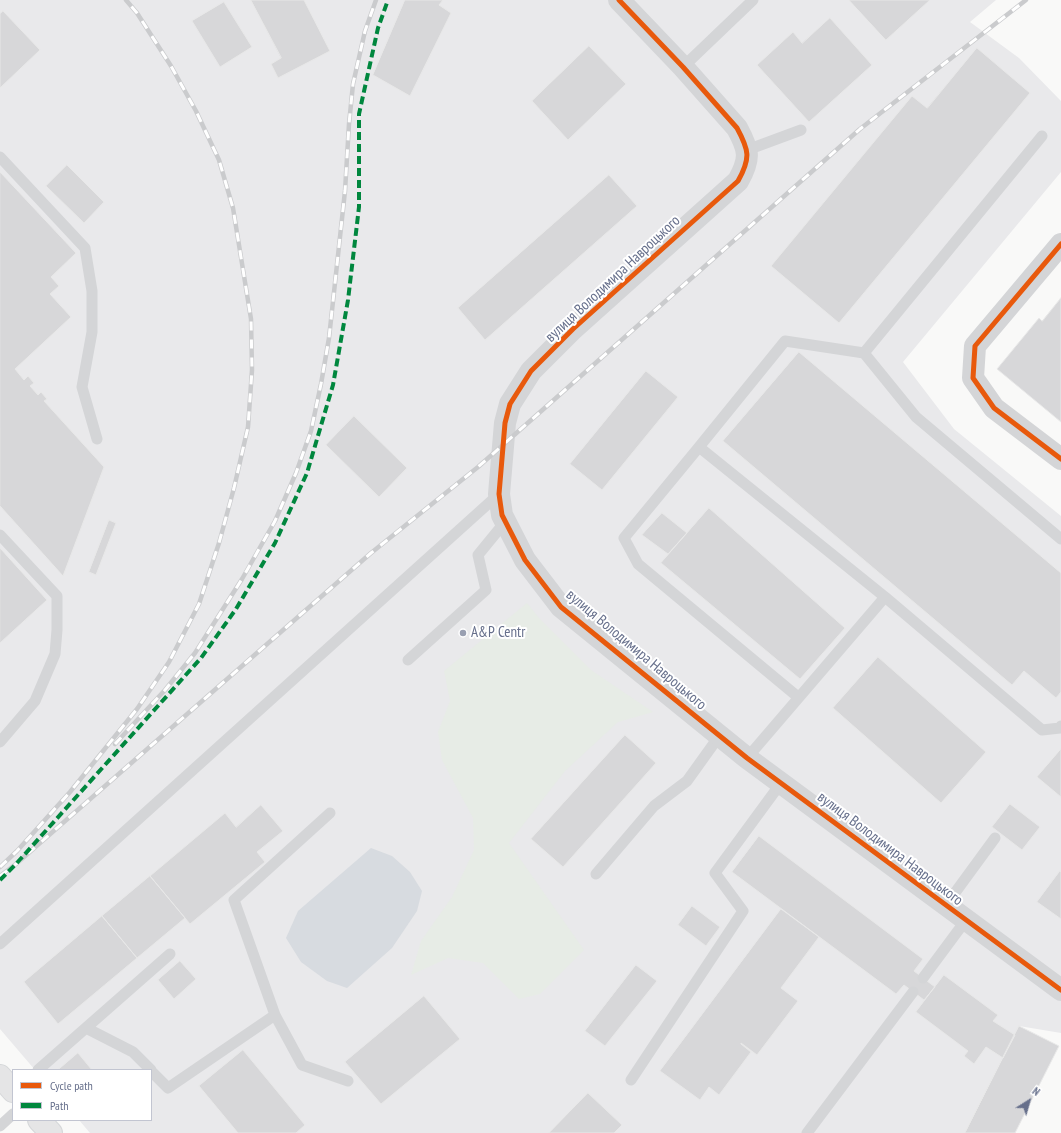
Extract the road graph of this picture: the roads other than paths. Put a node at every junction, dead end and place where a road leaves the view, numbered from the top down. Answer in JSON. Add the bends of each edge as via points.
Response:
{"nodes":[{"id":1,"x":619,"y":0,"type":"edge"},
{"id":2,"x":752,"y":0,"type":"edge"},
{"id":3,"x":683,"y":67,"type":"junction"},
{"id":4,"x":802,"y":130,"type":"dead end"},
{"id":5,"x":1042,"y":136,"type":"dead end"},
{"id":6,"x":747,"y":150,"type":"junction"},
{"id":7,"x":0,"y":157,"type":"edge"},
{"id":8,"x":1061,"y":244,"type":"edge"},
{"id":9,"x":864,"y":353,"type":"junction"},
{"id":10,"x":98,"y":439,"type":"dead end"},
{"id":11,"x":699,"y":447,"type":"junction"},
{"id":12,"x":1061,"y":459,"type":"edge"},
{"id":13,"x":499,"y":494,"type":"junction"},
{"id":14,"x":505,"y":522,"type":"junction"},
{"id":15,"x":0,"y":535,"type":"edge"},
{"id":16,"x":1061,"y":539,"type":"edge"},
{"id":17,"x":885,"y":597,"type":"junction"},
{"id":18,"x":408,"y":660,"type":"dead end"},
{"id":19,"x":798,"y":697,"type":"junction"},
{"id":20,"x":1061,"y":726,"type":"edge"},
{"id":21,"x":720,"y":735,"type":"junction"},
{"id":22,"x":0,"y":742,"type":"edge"},
{"id":23,"x":747,"y":758,"type":"junction"},
{"id":24,"x":781,"y":783,"type":"junction"},
{"id":25,"x":330,"y":813,"type":"dead end"},
{"id":26,"x":994,"y":838,"type":"dead end"},
{"id":27,"x":596,"y":874,"type":"dead end"},
{"id":28,"x":946,"y":905,"type":"junction"},
{"id":29,"x":966,"y":920,"type":"junction"},
{"id":30,"x":0,"y":944,"type":"edge"},
{"id":31,"x":170,"y":954,"type":"dead end"},
{"id":32,"x":923,"y":978,"type":"dead end"},
{"id":33,"x":1061,"y":990,"type":"edge"},
{"id":34,"x":913,"y":992,"type":"dead end"},
{"id":35,"x":275,"y":1016,"type":"junction"},
{"id":36,"x":86,"y":1028,"type":"junction"},
{"id":37,"x":39,"y":1069,"type":"edge"},
{"id":38,"x":150,"y":1069,"type":"edge"},
{"id":39,"x":152,"y":1071,"type":"edge"},
{"id":40,"x":0,"y":1076,"type":"edge"},
{"id":41,"x":631,"y":1080,"type":"dead end"},
{"id":42,"x":348,"y":1081,"type":"dead end"},
{"id":43,"x":12,"y":1090,"type":"edge"},
{"id":44,"x":12,"y":1115,"type":"edge"},
{"id":45,"x":40,"y":1121,"type":"edge"},
{"id":46,"x":0,"y":1126,"type":"edge"},
{"id":47,"x":51,"y":1133,"type":"edge"},
{"id":48,"x":807,"y":1133,"type":"edge"}],
"edges":[{"from":1,"to":3,"type":"street"},
{"from":2,"to":3,"type":"lane"},
{"from":3,"to":6,"type":"street","via":[[736,128]]},
{"from":4,"to":6,"type":"lane"},
{"from":5,"to":9,"type":"lane"},
{"from":6,"to":13,"type":"street","name":"вулиця Володимира Навроцького","via":[[746,167],[738,180],[573,329],[531,371],[510,404],[505,423]]},
{"from":7,"to":10,"type":"lane","via":[[85,248],[92,291],[92,332],[82,387]]},
{"from":8,"to":12,"type":"street","via":[[975,346],[973,378],[994,408]]},
{"from":9,"to":11,"type":"lane","via":[[785,341]]},
{"from":9,"to":16,"type":"lane","via":[[916,417]]},
{"from":11,"to":17,"type":"lane"},
{"from":11,"to":19,"type":"lane","via":[[624,538],[638,564]]},
{"from":13,"to":14,"type":"street","name":"вулиця Володимира Навроцького"},
{"from":13,"to":30,"type":"lane"},
{"from":14,"to":18,"type":"lane","via":[[478,555],[486,590]]},
{"from":14,"to":21,"type":"street","name":"вулиця Володимира Навроцького","via":[[525,560],[562,607]]},
{"from":15,"to":22,"type":"lane","via":[[56,596],[57,630],[55,654],[35,701]]},
{"from":17,"to":19,"type":"lane"},
{"from":17,"to":20,"type":"lane","via":[[1042,730]]},
{"from":19,"to":23,"type":"lane"},
{"from":21,"to":23,"type":"street","name":"вулиця Володимира Навроцького"},
{"from":21,"to":27,"type":"lane","via":[[687,781],[654,806]]},
{"from":23,"to":24,"type":"street","name":"вулиця Володимира Навроцького"},
{"from":24,"to":28,"type":"street","name":"вулиця Володимира Навроцького"},
{"from":24,"to":41,"type":"lane","via":[[715,873],[743,911]]},
{"from":25,"to":35,"type":"lane","via":[[234,900]]},
{"from":26,"to":28,"type":"lane"},
{"from":28,"to":29,"type":"street","name":"вулиця Володимира Навроцького"},
{"from":29,"to":32,"type":"lane"},
{"from":29,"to":33,"type":"street","name":"вулиця Володимира Навроцького"},
{"from":31,"to":36,"type":"lane"},
{"from":34,"to":48,"type":"lane"},
{"from":35,"to":39,"type":"lane","via":[[168,1088]]},
{"from":35,"to":42,"type":"lane","via":[[302,1065]]},
{"from":36,"to":37,"type":"lane"},
{"from":36,"to":38,"type":"lane","via":[[133,1052]]},
{"from":40,"to":43,"type":"main road"},
{"from":44,"to":46,"type":"lane"},
{"from":45,"to":47,"type":"main road"}]}
